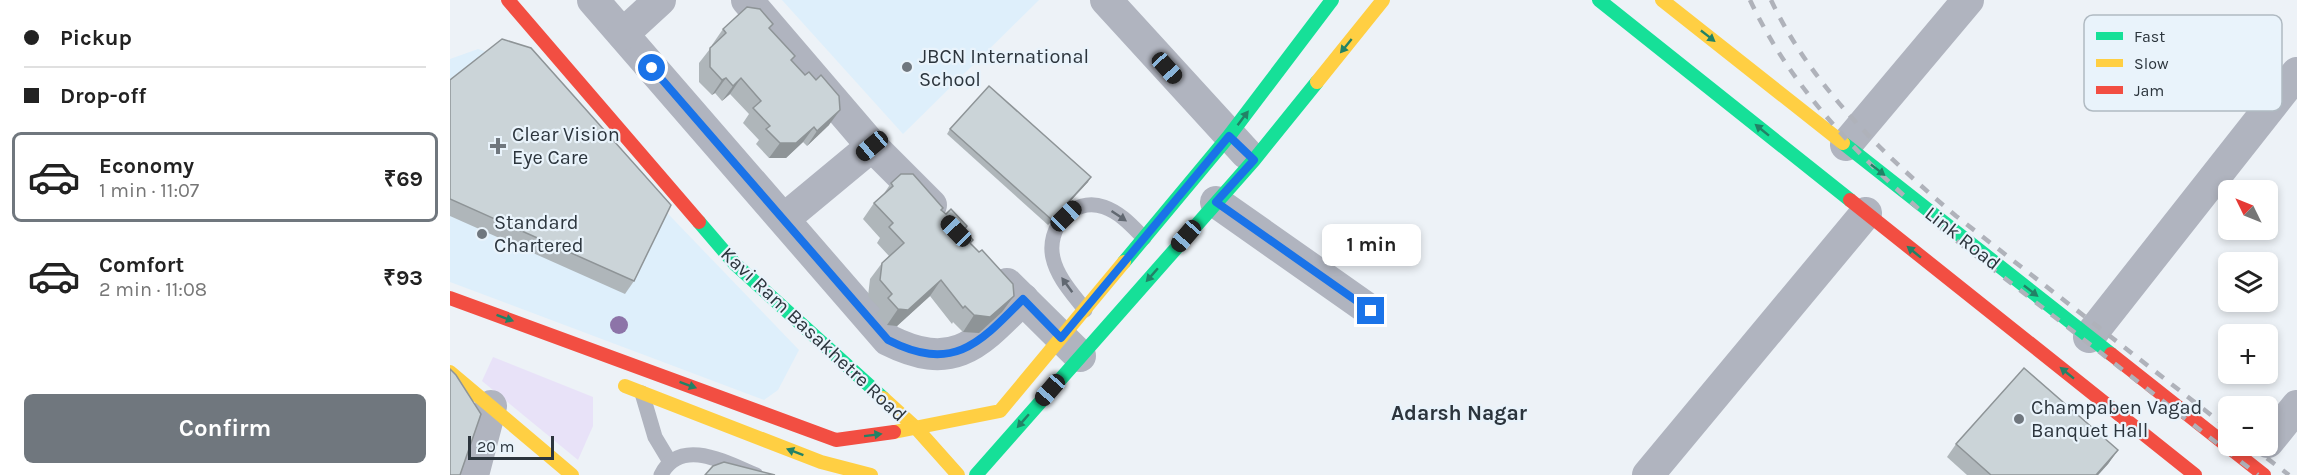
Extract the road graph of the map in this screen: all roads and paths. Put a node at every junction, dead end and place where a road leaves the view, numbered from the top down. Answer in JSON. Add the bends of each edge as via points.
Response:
{"nodes":[{"id":1,"x":508,"y":0,"type":"edge"},
{"id":2,"x":593,"y":0,"type":"edge"},
{"id":3,"x":660,"y":0,"type":"edge"},
{"id":4,"x":747,"y":0,"type":"edge"},
{"id":5,"x":1106,"y":0,"type":"edge"},
{"id":6,"x":1332,"y":0,"type":"edge"},
{"id":7,"x":1383,"y":0,"type":"edge"},
{"id":8,"x":1599,"y":0,"type":"edge"},
{"id":9,"x":1662,"y":0,"type":"edge"},
{"id":10,"x":1968,"y":0,"type":"edge"},
{"id":11,"x":623,"y":34,"type":"junction"},
{"id":12,"x":2297,"y":74,"type":"edge"},
{"id":13,"x":2282,"y":93,"type":"edge"},
{"id":14,"x":2268,"y":111,"type":"edge"},
{"id":15,"x":1229,"y":136,"type":"junction"},
{"id":16,"x":1845,"y":145,"type":"junction"},
{"id":17,"x":872,"y":146,"type":"junction"},
{"id":18,"x":1254,"y":160,"type":"junction"},
{"id":19,"x":1216,"y":202,"type":"junction"},
{"id":20,"x":1866,"y":213,"type":"junction"},
{"id":21,"x":784,"y":219,"type":"junction"},
{"id":22,"x":948,"y":222,"type":"edge"},
{"id":23,"x":1144,"y":238,"type":"junction"},
{"id":24,"x":989,"y":265,"type":"edge"},
{"id":25,"x":450,"y":298,"type":"edge"},
{"id":26,"x":1023,"y":299,"type":"junction"},
{"id":27,"x":1084,"y":310,"type":"junction"},
{"id":28,"x":1371,"y":311,"type":"dead end"},
{"id":29,"x":2089,"y":337,"type":"junction"},
{"id":30,"x":1071,"y":347,"type":"junction"},
{"id":31,"x":450,"y":372,"type":"edge"},
{"id":32,"x":610,"y":380,"type":"dead end"},
{"id":33,"x":642,"y":393,"type":"junction"},
{"id":34,"x":491,"y":406,"type":"junction"},
{"id":35,"x":2297,"y":406,"type":"edge"},
{"id":36,"x":917,"y":429,"type":"junction"},
{"id":37,"x":2262,"y":457,"type":"edge"},
{"id":38,"x":670,"y":462,"type":"junction"},
{"id":39,"x":473,"y":475,"type":"edge"},
{"id":40,"x":572,"y":475,"type":"edge"},
{"id":41,"x":661,"y":475,"type":"edge"},
{"id":42,"x":756,"y":475,"type":"edge"},
{"id":43,"x":871,"y":475,"type":"edge"},
{"id":44,"x":958,"y":475,"type":"edge"},
{"id":45,"x":976,"y":475,"type":"edge"},
{"id":46,"x":1648,"y":475,"type":"edge"},
{"id":47,"x":2195,"y":475,"type":"edge"}],
"edges":[{"from":1,"to":36,"type":"main road","name":"Kavi Ram Basakhetre Road","via":[[735,264]]},
{"from":2,"to":11,"type":"street"},
{"from":3,"to":11,"type":"street"},
{"from":4,"to":17,"type":"street"},
{"from":5,"to":15,"type":"street"},
{"from":15,"to":6,"type":"main road","one_way":true},
{"from":7,"to":18,"type":"main road","one_way":true},
{"from":20,"to":8,"type":"main road","name":"Link Road","one_way":true,"via":[[1791,147]]},
{"from":9,"to":16,"type":"main road","name":"Link Road","one_way":true,"via":[[1811,124]]},
{"from":10,"to":16,"type":"street"},
{"from":11,"to":21,"type":"street"},
{"from":12,"to":13,"type":"street"},
{"from":14,"to":29,"type":"street"},
{"from":15,"to":18,"type":"street"},
{"from":15,"to":23,"type":"main road"},
{"from":16,"to":29,"type":"main road","name":"Link Road","one_way":true},
{"from":17,"to":21,"type":"street"},
{"from":17,"to":22,"type":"street"},
{"from":18,"to":19,"type":"main road"},
{"from":19,"to":28,"type":"street"},
{"from":19,"to":30,"type":"main road","one_way":true},
{"from":20,"to":46,"type":"street"},
{"from":47,"to":20,"type":"main road","name":"Link Road","one_way":true},
{"from":21,"to":26,"type":"street","via":[[888,340],[899,346],[915,351],[966,350],[984,338]]},
{"from":23,"to":27,"type":"main road"},
{"from":27,"to":23,"type":"lane","one_way":true,"via":[[1053,259],[1051,243],[1057,225],[1075,208],[1102,206],[1116,212]]},
{"from":24,"to":26,"type":"street"},
{"from":25,"to":36,"type":"main road","one_way":true,"via":[[836,440]]},
{"from":26,"to":30,"type":"street"},
{"from":27,"to":30,"type":"main road"},
{"from":29,"to":37,"type":"main road","name":"Link Road"},
{"from":30,"to":36,"type":"main road","via":[[1000,411]]},
{"from":30,"to":45,"type":"main road","one_way":true},
{"from":31,"to":34,"type":"main road"},
{"from":32,"to":33,"type":"main road"},
{"from":33,"to":38,"type":"lane","via":[[655,437]]},
{"from":43,"to":33,"type":"main road","one_way":true,"via":[[821,462]]},
{"from":34,"to":39,"type":"street"},
{"from":34,"to":40,"type":"main road"},
{"from":35,"to":37,"type":"street"},
{"from":36,"to":44,"type":"main road","name":"Kavi Ram Basakhetre Road"},
{"from":38,"to":41,"type":"lane"},
{"from":38,"to":42,"type":"lane","via":[[690,453]]}]}
